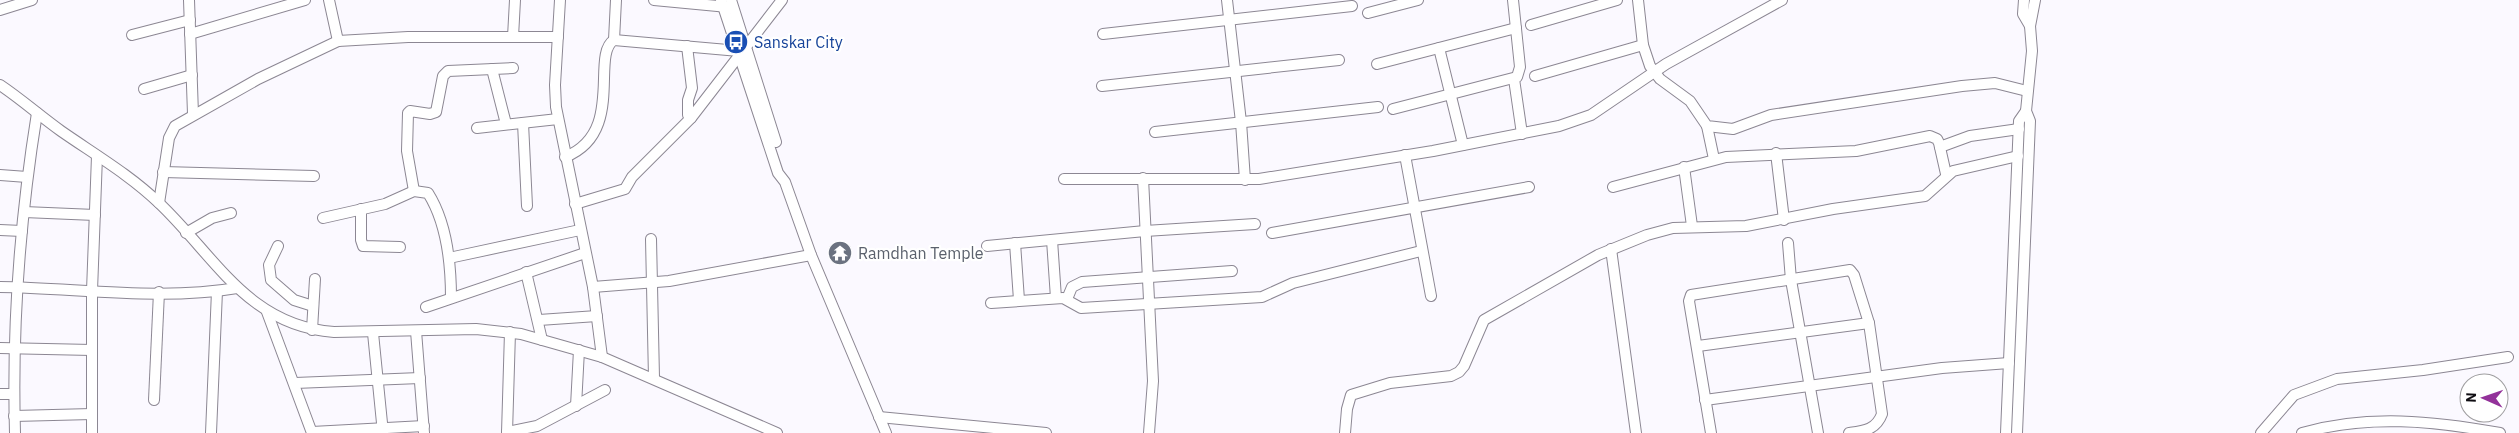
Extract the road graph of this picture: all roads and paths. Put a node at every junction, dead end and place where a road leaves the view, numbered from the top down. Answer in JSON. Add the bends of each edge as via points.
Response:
{"nodes":[{"id":1,"x":32,"y":0,"type":"edge"},
{"id":2,"x":189,"y":0,"type":"edge"},
{"id":3,"x":305,"y":0,"type":"edge"},
{"id":4,"x":329,"y":0,"type":"edge"},
{"id":5,"x":515,"y":0,"type":"edge"},
{"id":6,"x":560,"y":0,"type":"edge"},
{"id":7,"x":616,"y":0,"type":"edge"},
{"id":8,"x":654,"y":0,"type":"edge"},
{"id":9,"x":782,"y":0,"type":"edge"},
{"id":10,"x":1228,"y":0,"type":"edge"},
{"id":11,"x":1418,"y":0,"type":"edge"},
{"id":12,"x":1513,"y":0,"type":"edge"},
{"id":13,"x":1617,"y":0,"type":"edge"},
{"id":14,"x":1638,"y":0,"type":"edge"},
{"id":15,"x":1782,"y":0,"type":"edge"},
{"id":16,"x":2024,"y":0,"type":"edge"},
{"id":17,"x":2035,"y":0,"type":"edge"},
{"id":18,"x":727,"y":3,"type":"edge"},
{"id":19,"x":1767,"y":4,"type":"edge"},
{"id":20,"x":1352,"y":6,"type":"dead end"},
{"id":21,"x":0,"y":10,"type":"edge"},
{"id":22,"x":1368,"y":12,"type":"dead end"},
{"id":23,"x":190,"y":20,"type":"junction"},
{"id":24,"x":1230,"y":20,"type":"junction"},
{"id":25,"x":1531,"y":25,"type":"dead end"},
{"id":26,"x":2030,"y":26,"type":"junction"},
{"id":27,"x":1516,"y":28,"type":"junction"},
{"id":28,"x":132,"y":34,"type":"dead end"},
{"id":29,"x":190,"y":34,"type":"junction"},
{"id":30,"x":1103,"y":34,"type":"dead end"},
{"id":31,"x":513,"y":37,"type":"junction"},
{"id":32,"x":558,"y":37,"type":"junction"},
{"id":33,"x":614,"y":40,"type":"junction"},
{"id":34,"x":338,"y":42,"type":"junction"},
{"id":35,"x":1643,"y":45,"type":"junction"},
{"id":36,"x":687,"y":46,"type":"junction"},
{"id":37,"x":1439,"y":48,"type":"junction"},
{"id":38,"x":742,"y":51,"type":"junction"},
{"id":39,"x":1339,"y":60,"type":"dead end"},
{"id":40,"x":1377,"y":64,"type":"dead end"},
{"id":41,"x":513,"y":68,"type":"dead end"},
{"id":42,"x":492,"y":69,"type":"junction"},
{"id":43,"x":1236,"y":71,"type":"junction"},
{"id":44,"x":1654,"y":72,"type":"junction"},
{"id":45,"x":192,"y":75,"type":"junction"},
{"id":46,"x":1535,"y":76,"type":"dead end"},
{"id":47,"x":1514,"y":79,"type":"junction"},
{"id":48,"x":0,"y":85,"type":"edge"},
{"id":49,"x":1102,"y":86,"type":"dead end"},
{"id":50,"x":144,"y":89,"type":"dead end"},
{"id":51,"x":2027,"y":91,"type":"junction"},
{"id":52,"x":1451,"y":94,"type":"junction"},
{"id":53,"x":1378,"y":107,"type":"dead end"},
{"id":54,"x":1393,"y":109,"type":"dead end"},
{"id":55,"x":2026,"y":111,"type":"junction"},
{"id":56,"x":36,"y":113,"type":"junction"},
{"id":57,"x":193,"y":114,"type":"junction"},
{"id":58,"x":691,"y":118,"type":"junction"},
{"id":59,"x":558,"y":119,"type":"junction"},
{"id":60,"x":523,"y":122,"type":"junction"},
{"id":61,"x":1242,"y":122,"type":"junction"},
{"id":62,"x":506,"y":124,"type":"junction"},
{"id":63,"x":1707,"y":126,"type":"junction"},
{"id":64,"x":477,"y":128,"type":"dead end"},
{"id":65,"x":2019,"y":129,"type":"junction"},
{"id":66,"x":1155,"y":132,"type":"dead end"},
{"id":67,"x":1522,"y":134,"type":"junction"},
{"id":68,"x":1463,"y":145,"type":"junction"},
{"id":69,"x":1940,"y":146,"type":"junction"},
{"id":70,"x":1776,"y":153,"type":"junction"},
{"id":71,"x":1405,"y":155,"type":"junction"},
{"id":72,"x":97,"y":156,"type":"junction"},
{"id":73,"x":2018,"y":156,"type":"junction"},
{"id":74,"x":566,"y":157,"type":"junction"},
{"id":75,"x":1714,"y":159,"type":"junction"},
{"id":76,"x":1684,"y":167,"type":"junction"},
{"id":77,"x":163,"y":172,"type":"junction"},
{"id":78,"x":1946,"y":174,"type":"junction"},
{"id":79,"x":0,"y":175,"type":"edge"},
{"id":80,"x":314,"y":176,"type":"dead end"},
{"id":81,"x":27,"y":177,"type":"junction"},
{"id":82,"x":1143,"y":178,"type":"junction"},
{"id":83,"x":1064,"y":180,"type":"dead end"},
{"id":84,"x":1245,"y":180,"type":"junction"},
{"id":85,"x":1529,"y":187,"type":"dead end"},
{"id":86,"x":1613,"y":187,"type":"dead end"},
{"id":87,"x":414,"y":191,"type":"junction"},
{"id":88,"x":159,"y":203,"type":"junction"},
{"id":89,"x":575,"y":204,"type":"junction"},
{"id":90,"x":527,"y":206,"type":"dead end"},
{"id":91,"x":1413,"y":207,"type":"junction"},
{"id":92,"x":361,"y":209,"type":"junction"},
{"id":93,"x":24,"y":212,"type":"junction"},
{"id":94,"x":231,"y":213,"type":"dead end"},
{"id":95,"x":95,"y":216,"type":"junction"},
{"id":96,"x":323,"y":218,"type":"dead end"},
{"id":97,"x":1784,"y":220,"type":"junction"},
{"id":98,"x":1255,"y":224,"type":"dead end"},
{"id":99,"x":1692,"y":226,"type":"junction"},
{"id":100,"x":0,"y":230,"type":"edge"},
{"id":101,"x":580,"y":230,"type":"junction"},
{"id":102,"x":22,"y":231,"type":"junction"},
{"id":103,"x":1145,"y":231,"type":"junction"},
{"id":104,"x":186,"y":233,"type":"junction"},
{"id":105,"x":1272,"y":233,"type":"dead end"},
{"id":106,"x":651,"y":239,"type":"dead end"},
{"id":107,"x":1052,"y":240,"type":"junction"},
{"id":108,"x":1015,"y":243,"type":"junction"},
{"id":109,"x":1788,"y":243,"type":"dead end"},
{"id":110,"x":278,"y":246,"type":"dead end"},
{"id":111,"x":400,"y":246,"type":"dead end"},
{"id":112,"x":987,"y":246,"type":"dead end"},
{"id":113,"x":1611,"y":249,"type":"junction"},
{"id":114,"x":1421,"y":251,"type":"junction"},
{"id":115,"x":585,"y":253,"type":"junction"},
{"id":116,"x":811,"y":255,"type":"junction"},
{"id":117,"x":449,"y":258,"type":"junction"},
{"id":118,"x":526,"y":272,"type":"junction"},
{"id":119,"x":1232,"y":272,"type":"dead end"},
{"id":120,"x":1148,"y":277,"type":"junction"},
{"id":121,"x":315,"y":278,"type":"dead end"},
{"id":122,"x":1791,"y":280,"type":"junction"},
{"id":123,"x":651,"y":283,"type":"junction"},
{"id":124,"x":0,"y":287,"type":"edge"},
{"id":125,"x":18,"y":287,"type":"junction"},
{"id":126,"x":593,"y":287,"type":"junction"},
{"id":127,"x":237,"y":288,"type":"junction"},
{"id":128,"x":92,"y":291,"type":"junction"},
{"id":129,"x":217,"y":291,"type":"junction"},
{"id":130,"x":159,"y":292,"type":"junction"},
{"id":131,"x":1431,"y":296,"type":"dead end"},
{"id":132,"x":452,"y":298,"type":"junction"},
{"id":133,"x":1056,"y":298,"type":"junction"},
{"id":134,"x":1067,"y":299,"type":"junction"},
{"id":135,"x":1019,"y":300,"type":"junction"},
{"id":136,"x":991,"y":303,"type":"dead end"},
{"id":137,"x":1149,"y":305,"type":"junction"},
{"id":138,"x":313,"y":306,"type":"junction"},
{"id":139,"x":426,"y":308,"type":"dead end"},
{"id":140,"x":266,"y":312,"type":"junction"},
{"id":141,"x":597,"y":316,"type":"junction"},
{"id":142,"x":538,"y":320,"type":"junction"},
{"id":143,"x":1869,"y":323,"type":"junction"},
{"id":144,"x":312,"y":330,"type":"junction"},
{"id":145,"x":416,"y":331,"type":"junction"},
{"id":146,"x":373,"y":332,"type":"junction"},
{"id":147,"x":510,"y":332,"type":"junction"},
{"id":148,"x":1801,"y":333,"type":"junction"},
{"id":149,"x":542,"y":340,"type":"junction"},
{"id":150,"x":1698,"y":346,"type":"junction"},
{"id":151,"x":0,"y":348,"type":"edge"},
{"id":152,"x":16,"y":348,"type":"junction"},
{"id":153,"x":92,"y":350,"type":"junction"},
{"id":154,"x":579,"y":350,"type":"junction"},
{"id":155,"x":602,"y":357,"type":"junction"},
{"id":156,"x":2508,"y":357,"type":"dead end"},
{"id":157,"x":2009,"y":363,"type":"junction"},
{"id":158,"x":420,"y":378,"type":"junction"},
{"id":159,"x":654,"y":378,"type":"junction"},
{"id":160,"x":1878,"y":378,"type":"junction"},
{"id":161,"x":378,"y":381,"type":"junction"},
{"id":162,"x":295,"y":383,"type":"junction"},
{"id":163,"x":1810,"y":386,"type":"junction"},
{"id":164,"x":605,"y":390,"type":"dead end"},
{"id":165,"x":0,"y":394,"type":"edge"},
{"id":166,"x":14,"y":394,"type":"junction"},
{"id":167,"x":154,"y":400,"type":"dead end"},
{"id":168,"x":1705,"y":400,"type":"junction"},
{"id":169,"x":576,"y":406,"type":"junction"},
{"id":170,"x":92,"y":414,"type":"junction"},
{"id":171,"x":14,"y":416,"type":"junction"},
{"id":172,"x":879,"y":417,"type":"junction"},
{"id":173,"x":758,"y":429,"type":"edge"},
{"id":174,"x":424,"y":430,"type":"edge"},
{"id":175,"x":383,"y":431,"type":"edge"},
{"id":176,"x":312,"y":432,"type":"edge"},
{"id":177,"x":507,"y":432,"type":"edge"},
{"id":178,"x":15,"y":433,"type":"edge"},
{"id":179,"x":92,"y":433,"type":"edge"},
{"id":180,"x":211,"y":433,"type":"edge"},
{"id":181,"x":777,"y":433,"type":"edge"},
{"id":182,"x":886,"y":433,"type":"edge"},
{"id":183,"x":1046,"y":433,"type":"edge"},
{"id":184,"x":1149,"y":433,"type":"edge"},
{"id":185,"x":1345,"y":433,"type":"edge"},
{"id":186,"x":1636,"y":433,"type":"edge"},
{"id":187,"x":1711,"y":433,"type":"edge"},
{"id":188,"x":1818,"y":433,"type":"edge"},
{"id":189,"x":1849,"y":433,"type":"edge"},
{"id":190,"x":2006,"y":433,"type":"edge"},
{"id":191,"x":2017,"y":433,"type":"edge"},
{"id":192,"x":2261,"y":433,"type":"edge"},
{"id":193,"x":2302,"y":433,"type":"edge"},
{"id":194,"x":2500,"y":433,"type":"edge"}],
"edges":[{"from":1,"to":21,"type":"street"},
{"from":2,"to":23,"type":"street"},
{"from":3,"to":29,"type":"street"},
{"from":4,"to":34,"type":"street"},
{"from":5,"to":31,"type":"street"},
{"from":6,"to":32,"type":"street"},
{"from":7,"to":33,"type":"street"},
{"from":8,"to":18,"type":"street"},
{"from":9,"to":38,"type":"street"},
{"from":10,"to":24,"type":"street"},
{"from":11,"to":22,"type":"street"},
{"from":12,"to":27,"type":"street"},
{"from":13,"to":25,"type":"street"},
{"from":14,"to":35,"type":"street"},
{"from":15,"to":19,"type":"street"},
{"from":16,"to":26,"type":"street","via":[[2023,14]]},
{"from":17,"to":26,"type":"street"},
{"from":18,"to":38,"type":"street"},
{"from":19,"to":44,"type":"street"},
{"from":20,"to":24,"type":"street"},
{"from":23,"to":28,"type":"street"},
{"from":23,"to":29,"type":"street"},
{"from":24,"to":30,"type":"street"},
{"from":24,"to":43,"type":"street"},
{"from":26,"to":51,"type":"street","via":[[2032,51]]},
{"from":27,"to":37,"type":"street"},
{"from":27,"to":47,"type":"street","via":[[1520,71]]},
{"from":29,"to":45,"type":"street"},
{"from":31,"to":32,"type":"street"},
{"from":31,"to":34,"type":"street","via":[[408,37]]},
{"from":32,"to":59,"type":"street","via":[[555,96]]},
{"from":33,"to":36,"type":"street"},
{"from":33,"to":74,"type":"street","via":[[607,48],[598,126],[588,142]]},
{"from":34,"to":57,"type":"street"},
{"from":35,"to":44,"type":"street"},
{"from":35,"to":46,"type":"street"},
{"from":36,"to":38,"type":"street"},
{"from":36,"to":58,"type":"street","via":[[692,88],[688,115]]},
{"from":37,"to":40,"type":"street"},
{"from":37,"to":52,"type":"street"},
{"from":38,"to":58,"type":"street"},
{"from":38,"to":116,"type":"street","via":[[778,172],[783,177]]},
{"from":39,"to":43,"type":"street"},
{"from":41,"to":42,"type":"street"},
{"from":42,"to":62,"type":"street"},
{"from":42,"to":87,"type":"street","via":[[448,72],[443,76],[436,112],[408,113],[407,151]]},
{"from":43,"to":49,"type":"street"},
{"from":43,"to":61,"type":"street"},
{"from":44,"to":63,"type":"street","via":[[1690,101]]},
{"from":44,"to":67,"type":"street","via":[[1591,115]]},
{"from":45,"to":50,"type":"street"},
{"from":45,"to":57,"type":"street"},
{"from":47,"to":52,"type":"street"},
{"from":47,"to":67,"type":"street"},
{"from":48,"to":56,"type":"street"},
{"from":51,"to":55,"type":"street"},
{"from":51,"to":63,"type":"street","via":[[1995,83],[1962,86],[1771,115],[1733,129]]},
{"from":52,"to":54,"type":"street"},
{"from":52,"to":68,"type":"street"},
{"from":53,"to":61,"type":"street"},
{"from":55,"to":65,"type":"street","via":[[2019,121]]},
{"from":55,"to":191,"type":"street","via":[[2030,121]]},
{"from":56,"to":72,"type":"street"},
{"from":56,"to":81,"type":"street"},
{"from":57,"to":77,"type":"street","via":[[170,131]]},
{"from":58,"to":89,"type":"street","via":[[632,177],[625,190]]},
{"from":59,"to":60,"type":"street"},
{"from":59,"to":74,"type":"street"},
{"from":60,"to":62,"type":"street"},
{"from":60,"to":90,"type":"street"},
{"from":61,"to":66,"type":"street"},
{"from":61,"to":84,"type":"street"},
{"from":62,"to":64,"type":"street"},
{"from":63,"to":75,"type":"street"},
{"from":65,"to":69,"type":"street","via":[[1970,136]]},
{"from":65,"to":73,"type":"street"},
{"from":67,"to":68,"type":"street"},
{"from":68,"to":71,"type":"street"},
{"from":69,"to":70,"type":"street","via":[[1937,139],[1930,136],[1856,151]]},
{"from":69,"to":78,"type":"street"},
{"from":70,"to":75,"type":"street"},
{"from":70,"to":97,"type":"street"},
{"from":71,"to":84,"type":"street"},
{"from":71,"to":91,"type":"street"},
{"from":72,"to":88,"type":"street"},
{"from":72,"to":95,"type":"street"},
{"from":73,"to":78,"type":"street","via":[[1959,168]]},
{"from":73,"to":157,"type":"street"},
{"from":74,"to":89,"type":"street"},
{"from":75,"to":76,"type":"street"},
{"from":76,"to":86,"type":"street"},
{"from":76,"to":99,"type":"street"},
{"from":77,"to":80,"type":"street"},
{"from":77,"to":88,"type":"street"},
{"from":78,"to":97,"type":"street","via":[[1926,196]]},
{"from":79,"to":81,"type":"street"},
{"from":81,"to":93,"type":"street"},
{"from":82,"to":83,"type":"street"},
{"from":82,"to":84,"type":"street"},
{"from":82,"to":103,"type":"street"},
{"from":85,"to":91,"type":"street"},
{"from":87,"to":92,"type":"street","via":[[385,204]]},
{"from":87,"to":117,"type":"street","via":[[424,191],[432,198]]},
{"from":88,"to":104,"type":"street"},
{"from":89,"to":101,"type":"street"},
{"from":91,"to":105,"type":"street"},
{"from":91,"to":114,"type":"street"},
{"from":92,"to":96,"type":"street"},
{"from":92,"to":111,"type":"street","via":[[360,240],[363,246]]},
{"from":93,"to":95,"type":"street"},
{"from":93,"to":102,"type":"street"},
{"from":94,"to":104,"type":"street","via":[[212,218]]},
{"from":95,"to":128,"type":"street"},
{"from":97,"to":99,"type":"street","via":[[1731,227]]},
{"from":98,"to":103,"type":"street"},
{"from":99,"to":113,"type":"street","via":[[1647,235]]},
{"from":100,"to":102,"type":"street"},
{"from":101,"to":115,"type":"street"},
{"from":101,"to":117,"type":"street"},
{"from":102,"to":125,"type":"street"},
{"from":103,"to":107,"type":"street"},
{"from":103,"to":120,"type":"street"},
{"from":104,"to":127,"type":"street"},
{"from":106,"to":123,"type":"street"},
{"from":107,"to":108,"type":"street"},
{"from":107,"to":133,"type":"street"},
{"from":108,"to":112,"type":"street"},
{"from":108,"to":135,"type":"street"},
{"from":109,"to":122,"type":"street"},
{"from":110,"to":138,"type":"street","via":[[270,265],[271,280],[294,300]]},
{"from":113,"to":185,"type":"street","via":[[1484,320],[1459,372],[1451,376],[1390,383],[1351,395]]},
{"from":113,"to":186,"type":"street"},
{"from":114,"to":131,"type":"street"},
{"from":114,"to":137,"type":"street","via":[[1293,283],[1262,297]]},
{"from":115,"to":118,"type":"street"},
{"from":115,"to":126,"type":"street"},
{"from":116,"to":123,"type":"street"},
{"from":116,"to":172,"type":"street"},
{"from":117,"to":132,"type":"street"},
{"from":118,"to":132,"type":"street"},
{"from":118,"to":142,"type":"street"},
{"from":119,"to":120,"type":"street"},
{"from":120,"to":134,"type":"street","via":[[1076,283]]},
{"from":120,"to":137,"type":"street"},
{"from":121,"to":138,"type":"street"},
{"from":122,"to":143,"type":"street","via":[[1850,270]]},
{"from":122,"to":148,"type":"street"},
{"from":122,"to":150,"type":"street","via":[[1692,295],[1689,301]]},
{"from":123,"to":126,"type":"street"},
{"from":123,"to":159,"type":"street"},
{"from":124,"to":125,"type":"street"},
{"from":125,"to":128,"type":"street"},
{"from":125,"to":152,"type":"street"},
{"from":126,"to":141,"type":"street"},
{"from":127,"to":129,"type":"street"},
{"from":127,"to":140,"type":"street"},
{"from":128,"to":130,"type":"street"},
{"from":128,"to":153,"type":"street"},
{"from":129,"to":130,"type":"street"},
{"from":129,"to":180,"type":"street"},
{"from":130,"to":167,"type":"street"},
{"from":132,"to":139,"type":"street"},
{"from":133,"to":134,"type":"street"},
{"from":133,"to":135,"type":"street"},
{"from":134,"to":137,"type":"street","via":[[1082,308]]},
{"from":135,"to":136,"type":"street"},
{"from":137,"to":184,"type":"street","via":[[1153,381]]},
{"from":138,"to":144,"type":"street"},
{"from":140,"to":144,"type":"street"},
{"from":140,"to":162,"type":"street"},
{"from":141,"to":142,"type":"street"},
{"from":141,"to":155,"type":"street"},
{"from":142,"to":149,"type":"street"},
{"from":143,"to":148,"type":"street"},
{"from":143,"to":160,"type":"street"},
{"from":144,"to":146,"type":"street"},
{"from":145,"to":146,"type":"street"},
{"from":145,"to":147,"type":"street","via":[[476,329]]},
{"from":145,"to":158,"type":"street"},
{"from":146,"to":161,"type":"street"},
{"from":147,"to":149,"type":"street"},
{"from":147,"to":177,"type":"street"},
{"from":148,"to":150,"type":"street"},
{"from":148,"to":163,"type":"street"},
{"from":149,"to":154,"type":"street"},
{"from":150,"to":168,"type":"street"},
{"from":151,"to":152,"type":"street"},
{"from":152,"to":153,"type":"street"},
{"from":152,"to":166,"type":"street"},
{"from":153,"to":170,"type":"street"},
{"from":154,"to":155,"type":"street"},
{"from":154,"to":169,"type":"street"},
{"from":155,"to":159,"type":"street"},
{"from":156,"to":192,"type":"street","via":[[2336,379],[2294,395]]},
{"from":157,"to":160,"type":"street","via":[[1942,368]]},
{"from":157,"to":190,"type":"street"},
{"from":158,"to":161,"type":"street"},
{"from":158,"to":174,"type":"street"},
{"from":159,"to":173,"type":"street"},
{"from":160,"to":163,"type":"street"},
{"from":160,"to":189,"type":"street","via":[[1882,414],[1878,424],[1868,430]]},
{"from":161,"to":162,"type":"street"},
{"from":161,"to":175,"type":"street"},
{"from":162,"to":176,"type":"street"},
{"from":163,"to":168,"type":"street"},
{"from":163,"to":188,"type":"street"},
{"from":164,"to":169,"type":"street"},
{"from":165,"to":166,"type":"street"},
{"from":166,"to":171,"type":"street"},
{"from":168,"to":187,"type":"street"},
{"from":169,"to":177,"type":"street","via":[[537,426]]},
{"from":170,"to":171,"type":"street"},
{"from":170,"to":179,"type":"street"},
{"from":171,"to":178,"type":"street"},
{"from":172,"to":182,"type":"street"},
{"from":172,"to":183,"type":"street"},
{"from":173,"to":181,"type":"street"},
{"from":174,"to":175,"type":"street"},
{"from":175,"to":176,"type":"street"},
{"from":193,"to":194,"type":"street","via":[[2340,424],[2391,420]]}]}
